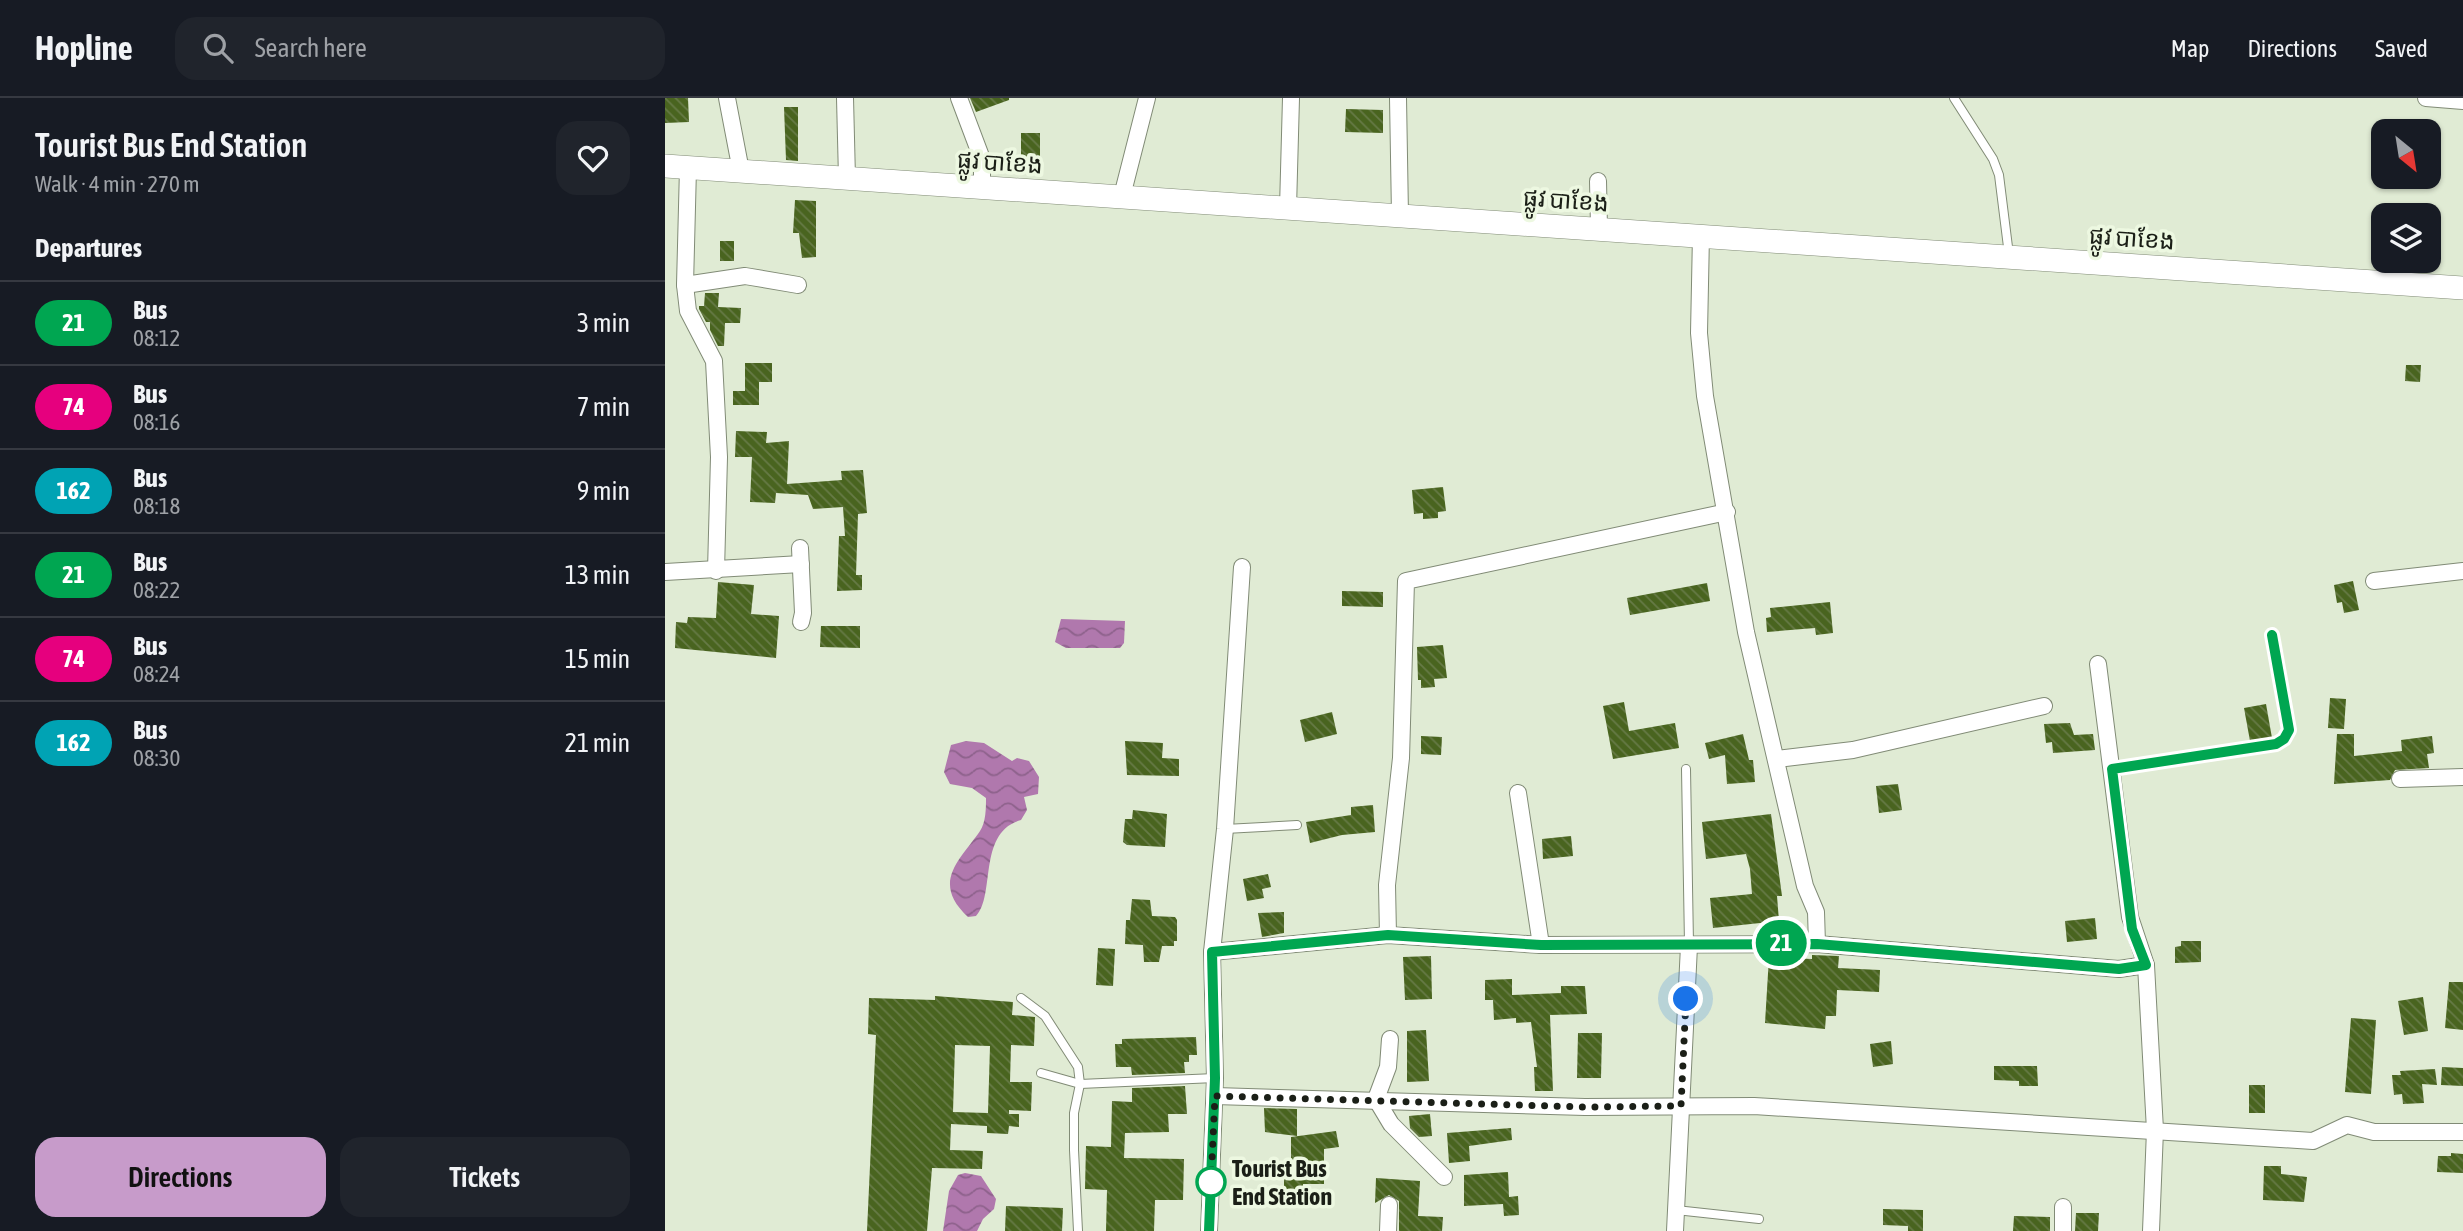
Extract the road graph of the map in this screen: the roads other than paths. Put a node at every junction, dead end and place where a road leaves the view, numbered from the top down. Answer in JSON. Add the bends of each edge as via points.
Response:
{"nodes":[{"id":1,"x":727,"y":98,"type":"edge"},
{"id":2,"x":845,"y":98,"type":"edge"},
{"id":3,"x":959,"y":98,"type":"edge"},
{"id":4,"x":1147,"y":98,"type":"edge"},
{"id":5,"x":1291,"y":98,"type":"edge"},
{"id":6,"x":1398,"y":98,"type":"edge"},
{"id":7,"x":1954,"y":98,"type":"edge"},
{"id":8,"x":2426,"y":98,"type":"edge"},
{"id":9,"x":2463,"y":101,"type":"edge"},
{"id":10,"x":665,"y":166,"type":"edge"},
{"id":11,"x":688,"y":168,"type":"junction"},
{"id":12,"x":741,"y":171,"type":"junction"},
{"id":13,"x":847,"y":178,"type":"junction"},
{"id":14,"x":1598,"y":181,"type":"dead end"},
{"id":15,"x":982,"y":187,"type":"junction"},
{"id":16,"x":1122,"y":196,"type":"junction"},
{"id":17,"x":1288,"y":208,"type":"junction"},
{"id":18,"x":1400,"y":215,"type":"junction"},
{"id":19,"x":1599,"y":228,"type":"junction"},
{"id":20,"x":1700,"y":235,"type":"junction"},
{"id":21,"x":2009,"y":255,"type":"junction"},
{"id":22,"x":685,"y":285,"type":"junction"},
{"id":23,"x":798,"y":285,"type":"dead end"},
{"id":24,"x":2463,"y":288,"type":"edge"},
{"id":25,"x":1727,"y":512,"type":"junction"},
{"id":26,"x":1243,"y":567,"type":"dead end"},
{"id":27,"x":716,"y":570,"type":"junction"},
{"id":28,"x":2463,"y":571,"type":"edge"},
{"id":29,"x":665,"y":572,"type":"edge"},
{"id":30,"x":2374,"y":581,"type":"dead end"},
{"id":31,"x":800,"y":622,"type":"dead end"},
{"id":32,"x":2272,"y":635,"type":"dead end"},
{"id":33,"x":2098,"y":664,"type":"dead end"},
{"id":34,"x":2044,"y":706,"type":"dead end"},
{"id":35,"x":1777,"y":759,"type":"junction"},
{"id":36,"x":1686,"y":769,"type":"dead end"},
{"id":37,"x":2112,"y":769,"type":"junction"},
{"id":38,"x":2463,"y":777,"type":"edge"},
{"id":39,"x":2400,"y":779,"type":"dead end"},
{"id":40,"x":1518,"y":793,"type":"dead end"},
{"id":41,"x":1297,"y":825,"type":"dead end"},
{"id":42,"x":1225,"y":829,"type":"junction"},
{"id":43,"x":1388,"y":935,"type":"junction"},
{"id":44,"x":1817,"y":944,"type":"junction"},
{"id":45,"x":1541,"y":945,"type":"junction"},
{"id":46,"x":1689,"y":946,"type":"junction"},
{"id":47,"x":1212,"y":952,"type":"junction"},
{"id":48,"x":2146,"y":965,"type":"junction"},
{"id":49,"x":1021,"y":998,"type":"dead end"},
{"id":50,"x":1390,"y":1039,"type":"dead end"},
{"id":51,"x":1041,"y":1073,"type":"dead end"},
{"id":52,"x":1215,"y":1078,"type":"junction"},
{"id":53,"x":1080,"y":1084,"type":"junction"},
{"id":54,"x":1215,"y":1096,"type":"junction"},
{"id":55,"x":1375,"y":1100,"type":"junction"},
{"id":56,"x":1681,"y":1106,"type":"junction"},
{"id":57,"x":2155,"y":1130,"type":"junction"},
{"id":58,"x":2463,"y":1132,"type":"edge"},
{"id":59,"x":1444,"y":1177,"type":"dead end"},
{"id":60,"x":1389,"y":1205,"type":"dead end"},
{"id":61,"x":2063,"y":1207,"type":"dead end"},
{"id":62,"x":1676,"y":1210,"type":"junction"},
{"id":63,"x":1759,"y":1219,"type":"dead end"},
{"id":64,"x":1078,"y":1231,"type":"edge"},
{"id":65,"x":1209,"y":1231,"type":"edge"},
{"id":66,"x":1388,"y":1231,"type":"edge"},
{"id":67,"x":1675,"y":1231,"type":"edge"},
{"id":68,"x":2063,"y":1231,"type":"edge"},
{"id":69,"x":2151,"y":1231,"type":"edge"}],
"edges":[{"from":1,"to":12,"type":"street"},
{"from":2,"to":13,"type":"street"},
{"from":3,"to":15,"type":"street","via":[[982,159]]},
{"from":4,"to":16,"type":"street"},
{"from":5,"to":17,"type":"street"},
{"from":6,"to":18,"type":"street"},
{"from":7,"to":21,"type":"lane","via":[[1999,175]]},
{"from":8,"to":9,"type":"street"},
{"from":10,"to":11,"type":"street","name":"ផ្លូវ បាខែង"},
{"from":11,"to":12,"type":"street","name":"ផ្លូវ បាខែង"},
{"from":11,"to":22,"type":"street"},
{"from":12,"to":13,"type":"street","name":"ផ្លូវ បាខែង"},
{"from":13,"to":15,"type":"street","name":"ផ្លូវ បាខែង"},
{"from":14,"to":19,"type":"street"},
{"from":15,"to":16,"type":"street","name":"ផ្លូវ បាខែង"},
{"from":16,"to":17,"type":"street","name":"ផ្លូវ បាខែង"},
{"from":17,"to":18,"type":"street","name":"ផ្លូវ បាខែង"},
{"from":18,"to":19,"type":"street","name":"ផ្លូវ បាខែង"},
{"from":19,"to":20,"type":"street","name":"ផ្លូវ បាខែង"},
{"from":20,"to":21,"type":"street","name":"ផ្លូវ បាខែង"},
{"from":20,"to":25,"type":"street","via":[[1701,364]]},
{"from":21,"to":24,"type":"street","name":"ផ្លូវ បាខែង"},
{"from":22,"to":23,"type":"street","via":[[745,276]]},
{"from":22,"to":27,"type":"street","via":[[688,311],[714,361],[719,457]]},
{"from":25,"to":35,"type":"street","via":[[1746,632]]},
{"from":25,"to":43,"type":"street","via":[[1406,581],[1401,758],[1387,885]]},
{"from":26,"to":42,"type":"street"},
{"from":27,"to":29,"type":"street"},
{"from":27,"to":31,"type":"street","via":[[800,556]]},
{"from":28,"to":30,"type":"street"},
{"from":32,"to":37,"type":"lane","via":[[2289,730],[2284,739],[2276,744]]},
{"from":33,"to":37,"type":"street"},
{"from":34,"to":35,"type":"street","via":[[1853,750]]},
{"from":35,"to":44,"type":"street","via":[[1803,879],[1816,912]]},
{"from":36,"to":46,"type":"lane"},
{"from":37,"to":48,"type":"street","via":[[2132,929]]},
{"from":38,"to":39,"type":"street"},
{"from":40,"to":45,"type":"street"},
{"from":41,"to":42,"type":"lane"},
{"from":42,"to":47,"type":"street"},
{"from":43,"to":45,"type":"street"},
{"from":43,"to":47,"type":"street"},
{"from":44,"to":46,"type":"street"},
{"from":44,"to":48,"type":"street","via":[[2119,969]]},
{"from":45,"to":46,"type":"street"},
{"from":46,"to":56,"type":"street"},
{"from":47,"to":52,"type":"street"},
{"from":48,"to":57,"type":"street"},
{"from":49,"to":53,"type":"lane","via":[[1045,1016],[1079,1067]]},
{"from":50,"to":55,"type":"street","via":[[1388,1067]]},
{"from":51,"to":53,"type":"lane"},
{"from":52,"to":53,"type":"lane"},
{"from":52,"to":54,"type":"street"},
{"from":53,"to":64,"type":"lane","via":[[1075,1113]]},
{"from":54,"to":55,"type":"street"},
{"from":54,"to":65,"type":"street"},
{"from":55,"to":56,"type":"street"},
{"from":55,"to":59,"type":"street","via":[[1391,1124]]},
{"from":56,"to":57,"type":"street","via":[[1754,1106]]},
{"from":56,"to":62,"type":"street"},
{"from":57,"to":58,"type":"street","via":[[2313,1141],[2347,1125],[2374,1132]]},
{"from":57,"to":69,"type":"street"},
{"from":60,"to":66,"type":"street"},
{"from":61,"to":68,"type":"street"},
{"from":62,"to":63,"type":"lane"},
{"from":62,"to":67,"type":"street"}]}
